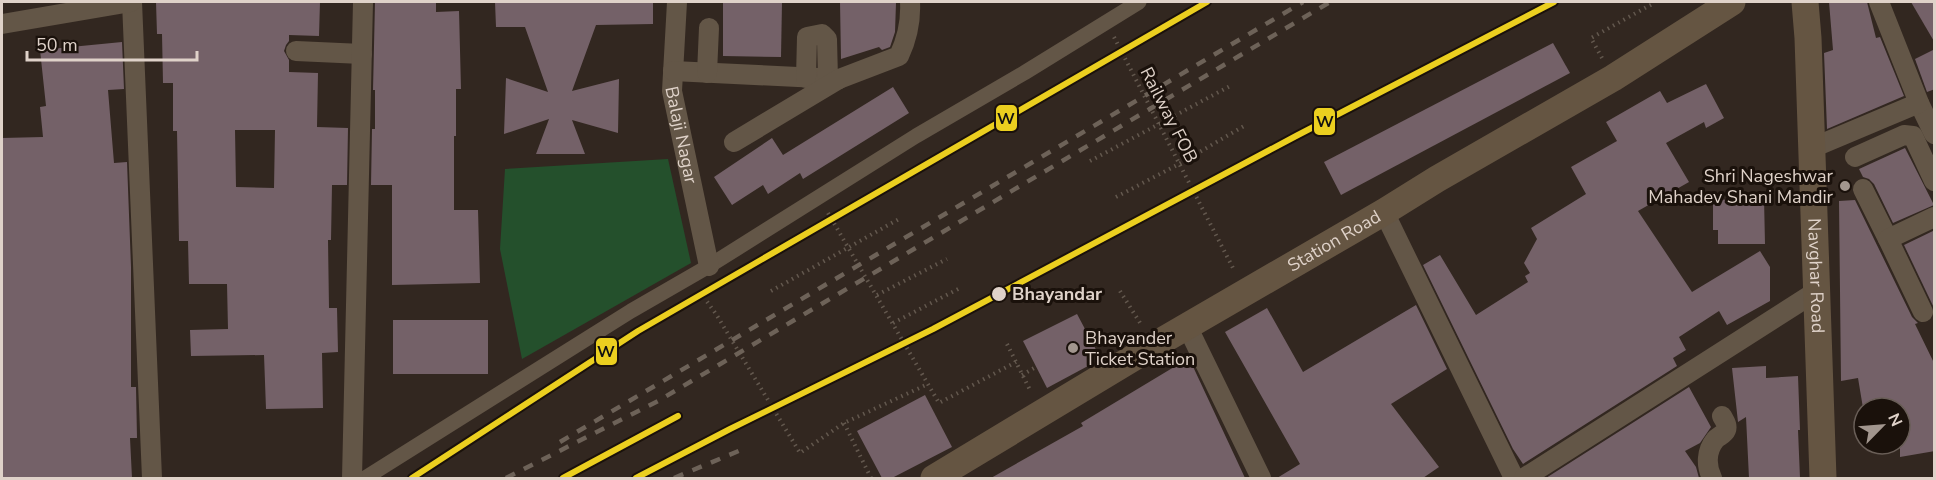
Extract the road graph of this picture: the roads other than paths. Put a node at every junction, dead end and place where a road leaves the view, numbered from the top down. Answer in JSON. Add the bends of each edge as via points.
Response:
{"nodes":[{"id":1,"x":132,"y":2,"type":"edge"},
{"id":2,"x":363,"y":2,"type":"edge"},
{"id":3,"x":677,"y":2,"type":"edge"},
{"id":4,"x":910,"y":2,"type":"edge"},
{"id":5,"x":1139,"y":2,"type":"edge"},
{"id":6,"x":1732,"y":2,"type":"edge"},
{"id":7,"x":1805,"y":2,"type":"edge"},
{"id":8,"x":1879,"y":2,"type":"edge"},
{"id":9,"x":2,"y":24,"type":"edge"},
{"id":10,"x":709,"y":28,"type":"dead end"},
{"id":11,"x":296,"y":51,"type":"dead end"},
{"id":12,"x":362,"y":54,"type":"junction"},
{"id":13,"x":673,"y":71,"type":"junction"},
{"id":14,"x":707,"y":72,"type":"junction"},
{"id":15,"x":806,"y":78,"type":"junction"},
{"id":16,"x":833,"y":79,"type":"junction"},
{"id":17,"x":1919,"y":103,"type":"junction"},
{"id":18,"x":1935,"y":134,"type":"edge"},
{"id":19,"x":734,"y":142,"type":"dead end"},
{"id":20,"x":1812,"y":148,"type":"junction"},
{"id":21,"x":1855,"y":157,"type":"dead end"},
{"id":22,"x":1935,"y":181,"type":"edge"},
{"id":23,"x":1863,"y":189,"type":"dead end"},
{"id":24,"x":1384,"y":212,"type":"junction"},
{"id":25,"x":1935,"y":217,"type":"edge"},
{"id":26,"x":1888,"y":239,"type":"junction"},
{"id":27,"x":709,"y":266,"type":"junction"},
{"id":28,"x":1817,"y":291,"type":"junction"},
{"id":29,"x":1923,"y":312,"type":"dead end"},
{"id":30,"x":1187,"y":326,"type":"junction"},
{"id":31,"x":1722,"y":416,"type":"dead end"},
{"id":32,"x":152,"y":478,"type":"edge"},
{"id":33,"x":352,"y":478,"type":"edge"},
{"id":34,"x":365,"y":478,"type":"edge"},
{"id":35,"x":935,"y":478,"type":"edge"},
{"id":36,"x":1261,"y":478,"type":"edge"},
{"id":37,"x":1514,"y":478,"type":"edge"},
{"id":38,"x":1524,"y":478,"type":"edge"},
{"id":39,"x":1712,"y":478,"type":"edge"},
{"id":40,"x":1823,"y":478,"type":"edge"}],
"edges":[{"from":1,"to":9,"type":"street"},
{"from":1,"to":32,"type":"street"},
{"from":2,"to":12,"type":"street"},
{"from":3,"to":13,"type":"street","name":"Balaji Nagar"},
{"from":4,"to":16,"type":"street","via":[[905,43],[899,56]]},
{"from":5,"to":27,"type":"street","via":[[1031,75],[916,136]]},
{"from":6,"to":24,"type":"main road","name":"Station Road","via":[[1613,78]]},
{"from":7,"to":20,"type":"main road","name":"Navghar Road"},
{"from":8,"to":17,"type":"street"},
{"from":10,"to":14,"type":"street"},
{"from":11,"to":12,"type":"street"},
{"from":12,"to":33,"type":"street"},
{"from":13,"to":14,"type":"street"},
{"from":13,"to":27,"type":"street","name":"Balaji Nagar","via":[[672,91]]},
{"from":14,"to":15,"type":"street"},
{"from":15,"to":16,"type":"street"},
{"from":15,"to":16,"type":"street","via":[[807,37],[822,34],[827,39]]},
{"from":16,"to":19,"type":"street"},
{"from":17,"to":18,"type":"street"},
{"from":17,"to":20,"type":"street"},
{"from":20,"to":28,"type":"main road","name":"Navghar Road"},
{"from":21,"to":22,"type":"street","via":[[1904,135],[1913,136]]},
{"from":23,"to":26,"type":"street"},
{"from":24,"to":30,"type":"main road","name":"Station Road"},
{"from":24,"to":37,"type":"street"},
{"from":25,"to":26,"type":"street"},
{"from":26,"to":29,"type":"street"},
{"from":27,"to":34,"type":"street"},
{"from":28,"to":38,"type":"street"},
{"from":28,"to":40,"type":"main road","name":"Navghar Road"},
{"from":30,"to":35,"type":"main road","name":"Station Road"},
{"from":30,"to":36,"type":"street"},
{"from":31,"to":39,"type":"street","via":[[1727,428],[1708,453]]}]}
